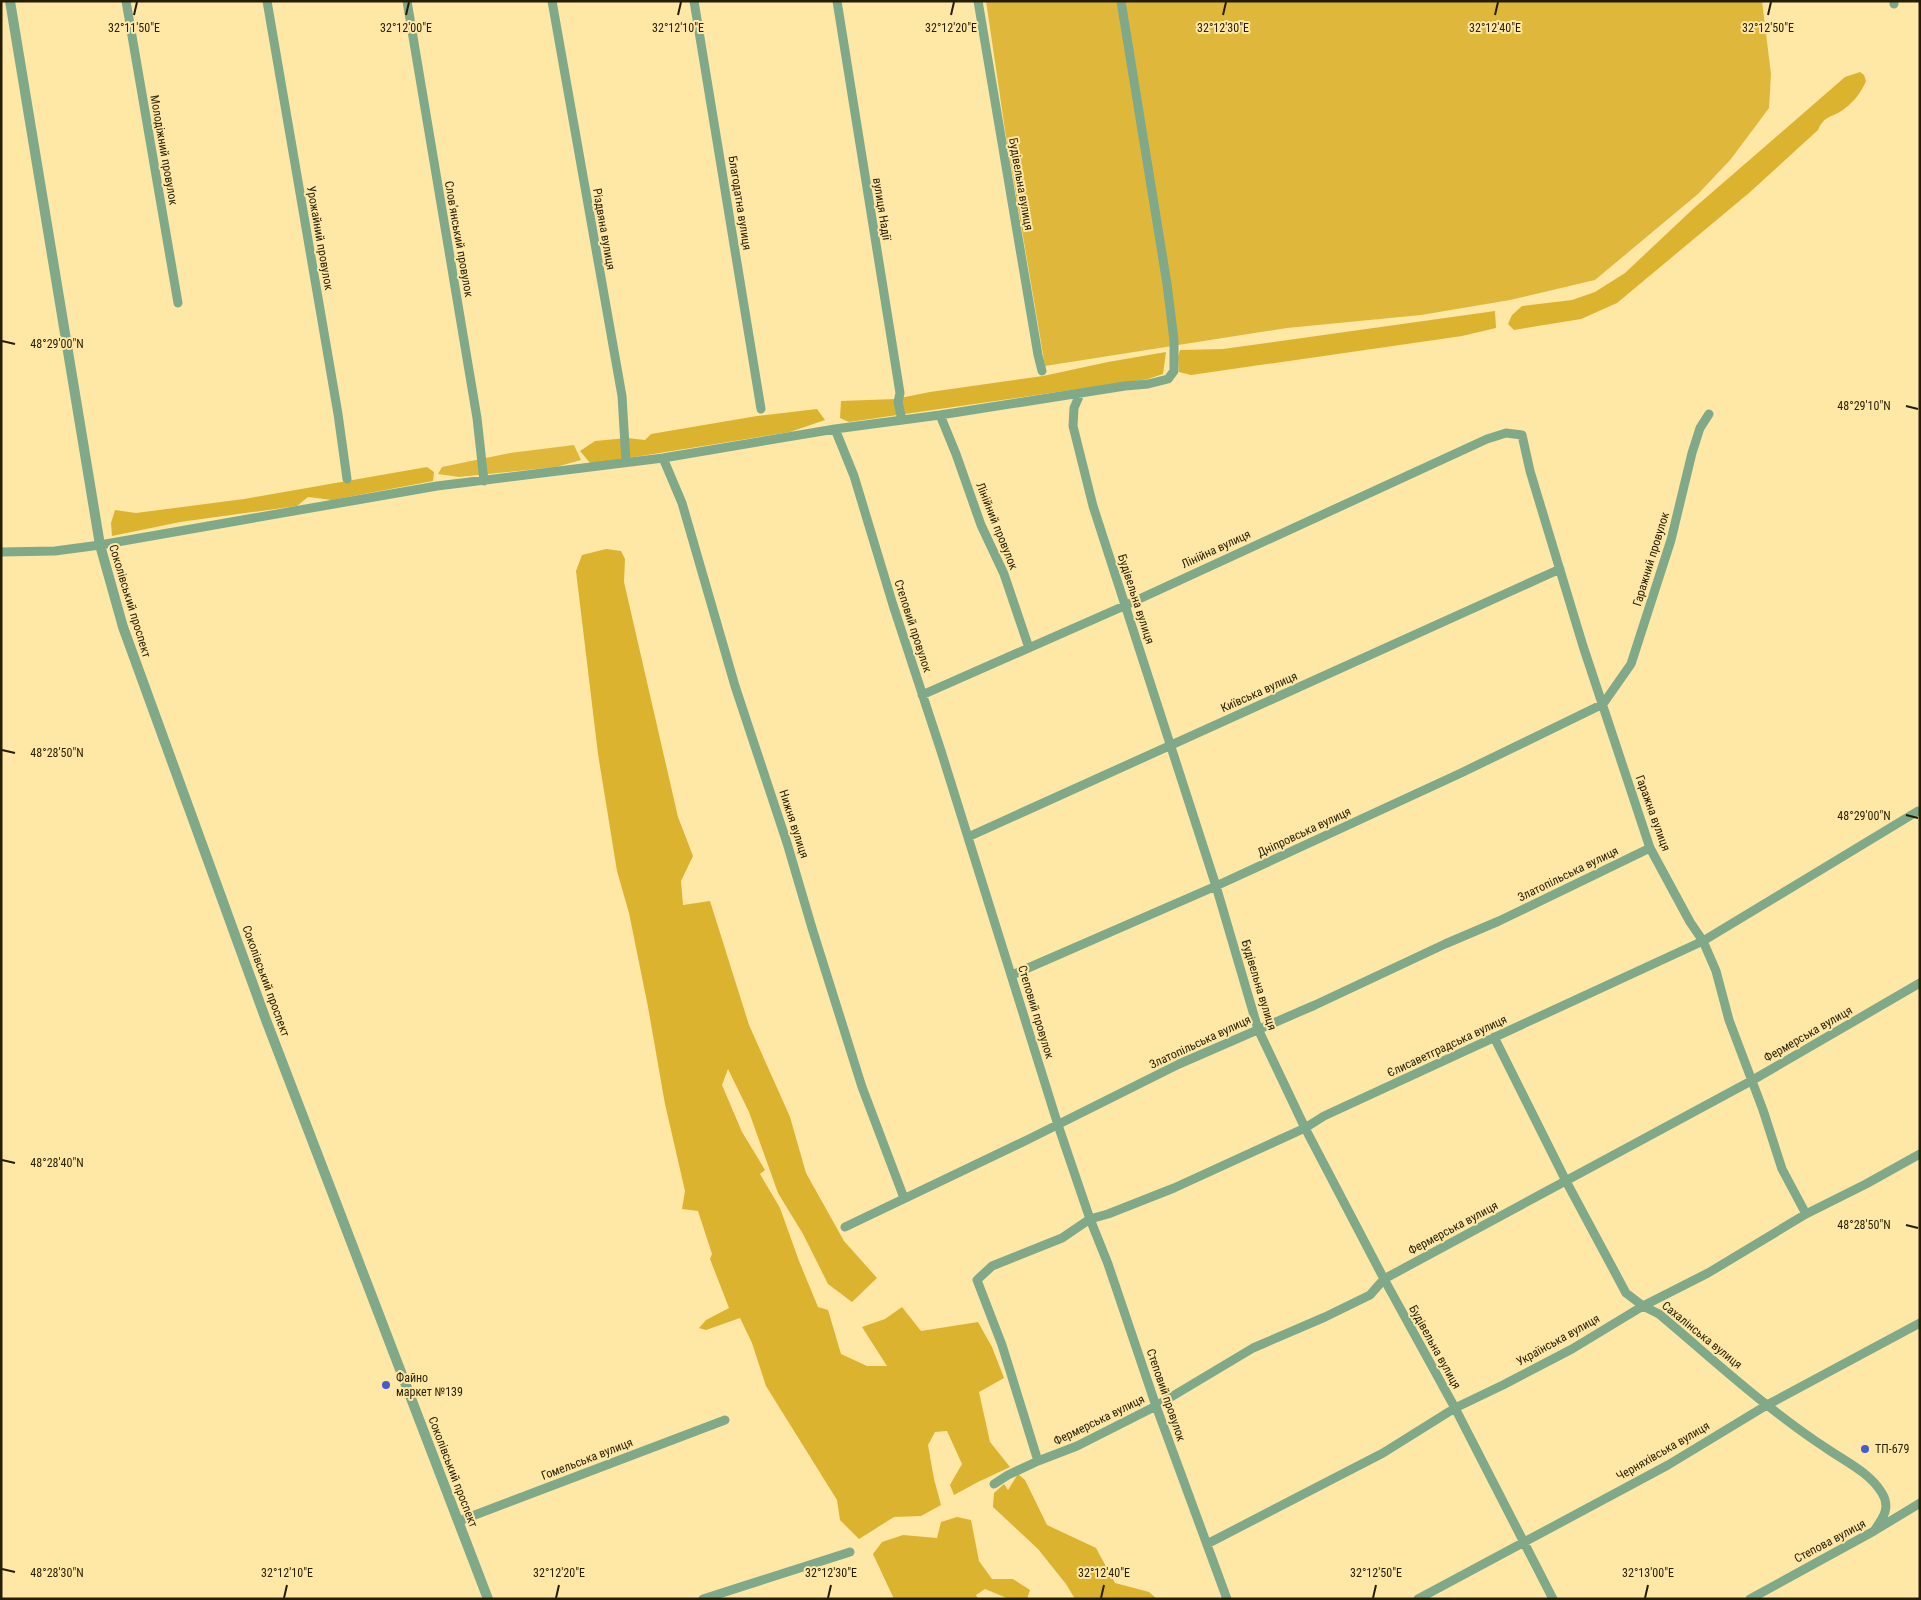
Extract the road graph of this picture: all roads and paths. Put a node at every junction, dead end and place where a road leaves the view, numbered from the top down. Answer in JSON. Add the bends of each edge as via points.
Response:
{"nodes":[{"id":1,"x":10,"y":1,"type":"edge"},
{"id":2,"x":126,"y":1,"type":"edge"},
{"id":3,"x":267,"y":1,"type":"edge"},
{"id":4,"x":407,"y":1,"type":"edge"},
{"id":5,"x":552,"y":1,"type":"edge"},
{"id":6,"x":694,"y":1,"type":"edge"},
{"id":7,"x":837,"y":1,"type":"edge"},
{"id":8,"x":978,"y":1,"type":"edge"},
{"id":9,"x":1121,"y":1,"type":"edge"},
{"id":10,"x":178,"y":303,"type":"dead end"},
{"id":11,"x":1042,"y":371,"type":"dead end"},
{"id":12,"x":1080,"y":394,"type":"junction"},
{"id":13,"x":761,"y":409,"type":"dead end"},
{"id":14,"x":1709,"y":414,"type":"dead end"},
{"id":15,"x":940,"y":415,"type":"junction"},
{"id":16,"x":902,"y":420,"type":"junction"},
{"id":17,"x":835,"y":429,"type":"junction"},
{"id":18,"x":1522,"y":435,"type":"joint"},
{"id":19,"x":663,"y":458,"type":"junction"},
{"id":20,"x":626,"y":462,"type":"junction"},
{"id":21,"x":347,"y":479,"type":"dead end"},
{"id":22,"x":484,"y":481,"type":"junction"},
{"id":23,"x":100,"y":545,"type":"junction"},
{"id":24,"x":1,"y":552,"type":"edge"},
{"id":25,"x":1560,"y":569,"type":"junction"},
{"id":26,"x":1124,"y":606,"type":"junction"},
{"id":27,"x":1029,"y":648,"type":"junction"},
{"id":28,"x":922,"y":695,"type":"junction"},
{"id":29,"x":1602,"y":704,"type":"junction"},
{"id":30,"x":1170,"y":746,"type":"junction"},
{"id":31,"x":1918,"y":811,"type":"dead end"},
{"id":32,"x":968,"y":837,"type":"junction"},
{"id":33,"x":1650,"y":848,"type":"junction"},
{"id":34,"x":1216,"y":886,"type":"junction"},
{"id":35,"x":1703,"y":941,"type":"junction"},
{"id":36,"x":1012,"y":974,"type":"junction"},
{"id":37,"x":1920,"y":983,"type":"edge"},
{"id":38,"x":1258,"y":1029,"type":"junction"},
{"id":39,"x":1494,"y":1037,"type":"junction"},
{"id":40,"x":1751,"y":1081,"type":"junction"},
{"id":41,"x":1058,"y":1125,"type":"junction"},
{"id":42,"x":1305,"y":1128,"type":"junction"},
{"id":43,"x":1920,"y":1154,"type":"edge"},
{"id":44,"x":1566,"y":1181,"type":"junction"},
{"id":45,"x":904,"y":1198,"type":"junction"},
{"id":46,"x":1806,"y":1214,"type":"junction"},
{"id":47,"x":1090,"y":1218,"type":"junction"},
{"id":48,"x":845,"y":1227,"type":"dead end"},
{"id":49,"x":1384,"y":1280,"type":"junction"},
{"id":50,"x":1643,"y":1306,"type":"junction"},
{"id":51,"x":1920,"y":1323,"type":"edge"},
{"id":52,"x":1767,"y":1405,"type":"junction"},
{"id":53,"x":1156,"y":1406,"type":"junction"},
{"id":54,"x":1455,"y":1408,"type":"junction"},
{"id":55,"x":725,"y":1420,"type":"dead end"},
{"id":56,"x":1038,"y":1461,"type":"junction"},
{"id":57,"x":994,"y":1484,"type":"dead end"},
{"id":58,"x":1920,"y":1503,"type":"edge"},
{"id":59,"x":459,"y":1521,"type":"junction"},
{"id":60,"x":1874,"y":1531,"type":"junction"},
{"id":61,"x":1524,"y":1541,"type":"junction"},
{"id":62,"x":1207,"y":1544,"type":"junction"},
{"id":63,"x":850,"y":1552,"type":"dead end"},
{"id":64,"x":488,"y":1599,"type":"edge"},
{"id":65,"x":703,"y":1599,"type":"edge"},
{"id":66,"x":1227,"y":1599,"type":"edge"},
{"id":67,"x":1418,"y":1599,"type":"edge"},
{"id":68,"x":1552,"y":1599,"type":"edge"},
{"id":69,"x":1750,"y":1599,"type":"edge"}],
"edges":[{"from":1,"to":23,"type":"street","name":"Соколівський проспект"},
{"from":2,"to":10,"type":"street","name":"Молодіжний провулок"},
{"from":3,"to":21,"type":"street","name":"Урожайний провулок"},
{"from":4,"to":22,"type":"street","name":"Словʼянський провулок","via":[[477,418]]},
{"from":5,"to":20,"type":"street","name":"Різдвяна вулиця","via":[[622,396]]},
{"from":6,"to":13,"type":"street","name":"Благодатна вулиця"},
{"from":7,"to":16,"type":"street","name":"вулиця Надії"},
{"from":8,"to":11,"type":"street","name":"Будівельна вулиця"},
{"from":9,"to":12,"type":"street","via":[[1167,284],[1174,371],[1168,379],[1148,384]]},
{"from":12,"to":15,"type":"street"},
{"from":12,"to":26,"type":"street","name":"Будівельна вулиця","via":[[1074,408],[1073,426],[1093,506]]},
{"from":14,"to":29,"type":"street","name":"Гаражний провулок","via":[[1700,428],[1692,453],[1671,540],[1631,664]]},
{"from":15,"to":16,"type":"street"},
{"from":15,"to":27,"type":"street","name":"Лінійний провулок","via":[[981,524],[1004,574]]},
{"from":16,"to":17,"type":"street"},
{"from":17,"to":19,"type":"street"},
{"from":17,"to":28,"type":"street","name":"Степовий провулок","via":[[854,476]]},
{"from":18,"to":25,"type":"street","name":"Гаражна вулиця"},
{"from":18,"to":26,"type":"street","name":"Лінійна вулиця","via":[[1506,433],[1480,442]]},
{"from":19,"to":20,"type":"street"},
{"from":19,"to":45,"type":"street","name":"Нижня вулиця","via":[[682,503],[734,686],[787,843],[862,1087]]},
{"from":20,"to":22,"type":"street"},
{"from":22,"to":23,"type":"street"},
{"from":23,"to":24,"type":"street","via":[[55,551]]},
{"from":23,"to":59,"type":"street","name":"Соколівський проспект","via":[[123,627],[266,1020]]},
{"from":25,"to":29,"type":"street","name":"Гаражна вулиця"},
{"from":25,"to":30,"type":"street","name":"Київська вулиця"},
{"from":26,"to":27,"type":"street","name":"Лінійна вулиця"},
{"from":26,"to":30,"type":"street","name":"Будівельна вулиця"},
{"from":27,"to":28,"type":"street","name":"Лінійна вулиця"},
{"from":28,"to":32,"type":"street","name":"Степовий провулок"},
{"from":29,"to":33,"type":"street","name":"Гаражна вулиця"},
{"from":29,"to":34,"type":"street","name":"Дніпровська вулиця"},
{"from":30,"to":32,"type":"street","name":"Київська вулиця"},
{"from":30,"to":34,"type":"street","name":"Будівельна вулиця"},
{"from":31,"to":35,"type":"street","name":"Єлисаветградська вулиця"},
{"from":32,"to":36,"type":"street","name":"Степовий провулок"},
{"from":33,"to":35,"type":"street","name":"Гаражна вулиця"},
{"from":33,"to":38,"type":"street","name":"Златопільська вулиця","via":[[1499,921]]},
{"from":34,"to":36,"type":"street","name":"Дніпровська вулиця"},
{"from":34,"to":38,"type":"street","name":"Будівельна вулиця"},
{"from":35,"to":39,"type":"street","name":"Єлисаветградська вулиця"},
{"from":35,"to":40,"type":"street","name":"Гаражна вулиця","via":[[1716,971]]},
{"from":36,"to":41,"type":"street","name":"Степовий провулок"},
{"from":37,"to":40,"type":"street","name":"Фермерська вулиця"},
{"from":38,"to":41,"type":"street","name":"Златопільська вулиця","via":[[1179,1064]]},
{"from":38,"to":42,"type":"street","name":"Будівельна вулиця"},
{"from":39,"to":42,"type":"street","name":"Єлисаветградська вулиця","via":[[1324,1116]]},
{"from":39,"to":44,"type":"street","name":"Сахалінська вулиця"},
{"from":40,"to":44,"type":"street","name":"Фермерська вулиця"},
{"from":40,"to":46,"type":"street","name":"Гаражна вулиця","via":[[1782,1169]]},
{"from":41,"to":45,"type":"street","name":"Златопільська вулиця"},
{"from":41,"to":47,"type":"street","name":"Степовий провулок"},
{"from":42,"to":47,"type":"street","name":"Єлисаветградська вулиця","via":[[1174,1188]]},
{"from":42,"to":49,"type":"street","name":"Будівельна вулиця"},
{"from":43,"to":46,"type":"street","name":"Українська вулиця"},
{"from":44,"to":49,"type":"street","name":"Фермерська вулиця"},
{"from":44,"to":50,"type":"street","name":"Сахалінська вулиця","via":[[1626,1292]]},
{"from":45,"to":48,"type":"street","name":"Златопільська вулиця"},
{"from":46,"to":50,"type":"street","name":"Українська вулиця","via":[[1708,1273]]},
{"from":47,"to":53,"type":"street","name":"Степовий провулок"},
{"from":47,"to":56,"type":"street","name":"Єлисаветградська вулиця","via":[[1062,1238],[992,1266],[978,1280]]},
{"from":49,"to":53,"type":"street","name":"Фермерська вулиця","via":[[1370,1295],[1252,1348]]},
{"from":49,"to":54,"type":"street","name":"Будівельна вулиця"},
{"from":50,"to":52,"type":"street","name":"Сахалінська вулиця","via":[[1659,1314]]},
{"from":50,"to":54,"type":"street","name":"Українська вулиця","via":[[1572,1349]]},
{"from":51,"to":52,"type":"street","name":"Черняхівська вулиця"},
{"from":52,"to":60,"type":"street","name":"Сахалінська вулиця","via":[[1874,1482],[1887,1506],[1885,1516]]},
{"from":52,"to":61,"type":"street","name":"Черняхівська вулиця","via":[[1668,1465]]},
{"from":53,"to":56,"type":"street","name":"Фермерська вулиця","via":[[1077,1446]]},
{"from":53,"to":62,"type":"street","name":"Степовий провулок"},
{"from":54,"to":61,"type":"street","name":"Будівельна вулиця"},
{"from":54,"to":62,"type":"street","name":"Українська вулиця","via":[[1383,1453]]},
{"from":55,"to":59,"type":"street","name":"Гомельська вулиця"},
{"from":56,"to":57,"type":"street","name":"Фермерська вулиця"},
{"from":58,"to":60,"type":"street","name":"Степова вулиця"},
{"from":59,"to":64,"type":"street","name":"Соколівський проспект"},
{"from":60,"to":69,"type":"street","name":"Степова вулиця"},
{"from":61,"to":67,"type":"street","name":"Черняхівська вулиця"},
{"from":61,"to":68,"type":"street","name":"Будівельна вулиця"},
{"from":62,"to":66,"type":"street","name":"Степовий провулок"},
{"from":63,"to":65,"type":"street"}]}
